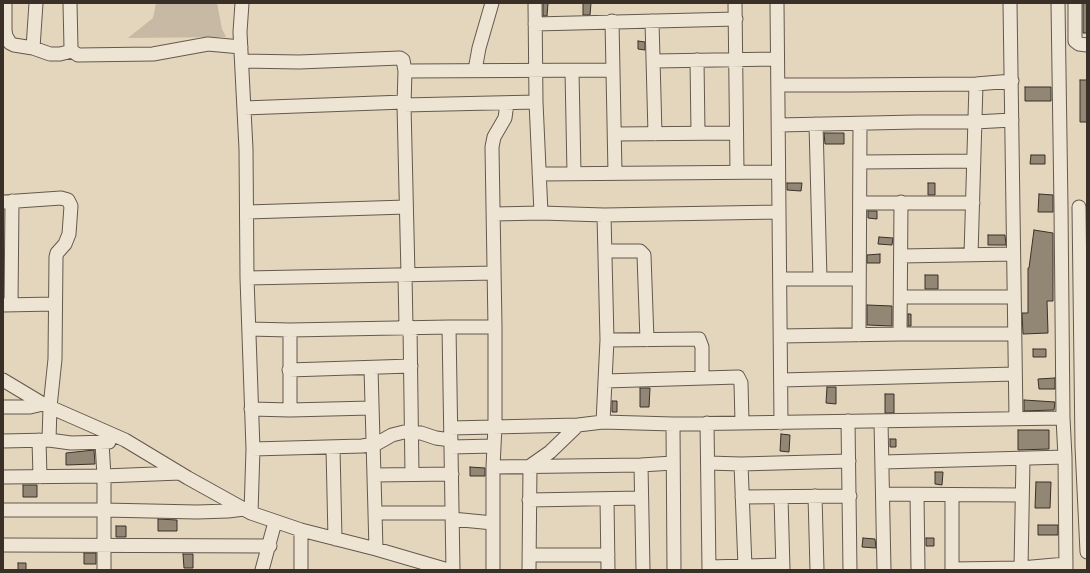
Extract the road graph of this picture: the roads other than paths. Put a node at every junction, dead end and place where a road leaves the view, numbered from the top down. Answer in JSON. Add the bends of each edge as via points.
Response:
{"nodes":[{"id":1,"x":5,"y":3,"type":"edge"},
{"id":2,"x":36,"y":3,"type":"edge"},
{"id":3,"x":70,"y":3,"type":"edge"},
{"id":4,"x":242,"y":3,"type":"edge"},
{"id":5,"x":492,"y":3,"type":"edge"},
{"id":6,"x":535,"y":3,"type":"edge"},
{"id":7,"x":735,"y":3,"type":"edge"},
{"id":8,"x":777,"y":3,"type":"edge"},
{"id":9,"x":1010,"y":3,"type":"edge"},
{"id":10,"x":1058,"y":3,"type":"edge"},
{"id":11,"x":1075,"y":3,"type":"edge"},
{"id":12,"x":736,"y":19,"type":"junction"},
{"id":13,"x":652,"y":21,"type":"junction"},
{"id":14,"x":612,"y":22,"type":"junction"},
{"id":15,"x":535,"y":24,"type":"junction"},
{"id":16,"x":1082,"y":44,"type":"edge"},
{"id":17,"x":1059,"y":45,"type":"junction"},
{"id":18,"x":241,"y":47,"type":"junction"},
{"id":19,"x":33,"y":48,"type":"junction"},
{"id":20,"x":72,"y":51,"type":"junction"},
{"id":21,"x":736,"y":59,"type":"junction"},
{"id":22,"x":777,"y":59,"type":"junction"},
{"id":23,"x":697,"y":60,"type":"junction"},
{"id":24,"x":242,"y":61,"type":"junction"},
{"id":25,"x":654,"y":61,"type":"junction"},
{"id":26,"x":475,"y":70,"type":"junction"},
{"id":27,"x":536,"y":70,"type":"junction"},
{"id":28,"x":613,"y":70,"type":"junction"},
{"id":29,"x":405,"y":71,"type":"junction"},
{"id":30,"x":572,"y":71,"type":"junction"},
{"id":31,"x":1012,"y":81,"type":"junction"},
{"id":32,"x":976,"y":84,"type":"junction"},
{"id":33,"x":778,"y":85,"type":"junction"},
{"id":34,"x":536,"y":102,"type":"junction"},
{"id":35,"x":507,"y":103,"type":"junction"},
{"id":36,"x":404,"y":104,"type":"junction"},
{"id":37,"x":244,"y":108,"type":"junction"},
{"id":38,"x":1012,"y":120,"type":"junction"},
{"id":39,"x":975,"y":122,"type":"junction"},
{"id":40,"x":816,"y":124,"type":"junction"},
{"id":41,"x":860,"y":124,"type":"junction"},
{"id":42,"x":779,"y":125,"type":"junction"},
{"id":43,"x":698,"y":133,"type":"junction"},
{"id":44,"x":736,"y":133,"type":"junction"},
{"id":45,"x":615,"y":134,"type":"junction"},
{"id":46,"x":655,"y":134,"type":"junction"},
{"id":47,"x":974,"y":161,"type":"junction"},
{"id":48,"x":860,"y":162,"type":"junction"},
{"id":49,"x":737,"y":172,"type":"junction"},
{"id":50,"x":778,"y":172,"type":"junction"},
{"id":51,"x":574,"y":173,"type":"junction"},
{"id":52,"x":615,"y":173,"type":"junction"},
{"id":53,"x":539,"y":174,"type":"junction"},
{"id":54,"x":8,"y":202,"type":"edge"},
{"id":55,"x":901,"y":202,"type":"junction"},
{"id":56,"x":860,"y":203,"type":"junction"},
{"id":57,"x":973,"y":203,"type":"junction"},
{"id":58,"x":406,"y":207,"type":"junction"},
{"id":59,"x":1061,"y":207,"type":"junction"},
{"id":60,"x":1083,"y":207,"type":"edge"},
{"id":61,"x":247,"y":212,"type":"junction"},
{"id":62,"x":779,"y":212,"type":"junction"},
{"id":63,"x":494,"y":214,"type":"junction"},
{"id":64,"x":540,"y":214,"type":"junction"},
{"id":65,"x":604,"y":215,"type":"junction"},
{"id":66,"x":606,"y":251,"type":"junction"},
{"id":67,"x":1013,"y":254,"type":"junction"},
{"id":68,"x":971,"y":255,"type":"junction"},
{"id":69,"x":901,"y":256,"type":"junction"},
{"id":70,"x":1083,"y":269,"type":"edge"},
{"id":71,"x":494,"y":273,"type":"junction"},
{"id":72,"x":406,"y":275,"type":"junction"},
{"id":73,"x":248,"y":278,"type":"junction"},
{"id":74,"x":780,"y":279,"type":"junction"},
{"id":75,"x":820,"y":279,"type":"junction"},
{"id":76,"x":859,"y":279,"type":"junction"},
{"id":77,"x":901,"y":297,"type":"junction"},
{"id":78,"x":1014,"y":297,"type":"junction"},
{"id":79,"x":55,"y":304,"type":"junction"},
{"id":80,"x":7,"y":305,"type":"edge"},
{"id":81,"x":449,"y":327,"type":"junction"},
{"id":82,"x":408,"y":328,"type":"junction"},
{"id":83,"x":495,"y":328,"type":"junction"},
{"id":84,"x":249,"y":329,"type":"junction"},
{"id":85,"x":290,"y":330,"type":"junction"},
{"id":86,"x":900,"y":334,"type":"junction"},
{"id":87,"x":1014,"y":334,"type":"junction"},
{"id":88,"x":859,"y":335,"type":"junction"},
{"id":89,"x":781,"y":336,"type":"junction"},
{"id":90,"x":607,"y":340,"type":"junction"},
{"id":91,"x":647,"y":340,"type":"junction"},
{"id":92,"x":411,"y":366,"type":"junction"},
{"id":93,"x":371,"y":368,"type":"junction"},
{"id":94,"x":289,"y":370,"type":"junction"},
{"id":95,"x":1015,"y":374,"type":"junction"},
{"id":96,"x":702,"y":378,"type":"junction"},
{"id":97,"x":3,"y":380,"type":"edge"},
{"id":98,"x":781,"y":380,"type":"junction"},
{"id":99,"x":605,"y":381,"type":"junction"},
{"id":100,"x":47,"y":405,"type":"junction"},
{"id":101,"x":3,"y":408,"type":"edge"},
{"id":102,"x":372,"y":408,"type":"junction"},
{"id":103,"x":251,"y":409,"type":"junction"},
{"id":104,"x":290,"y":410,"type":"junction"},
{"id":105,"x":1016,"y":418,"type":"junction"},
{"id":106,"x":1063,"y":418,"type":"junction"},
{"id":107,"x":848,"y":421,"type":"junction"},
{"id":108,"x":881,"y":421,"type":"junction"},
{"id":109,"x":603,"y":422,"type":"junction"},
{"id":110,"x":742,"y":422,"type":"junction"},
{"id":111,"x":707,"y":423,"type":"junction"},
{"id":112,"x":781,"y":423,"type":"junction"},
{"id":113,"x":673,"y":424,"type":"junction"},
{"id":114,"x":578,"y":425,"type":"junction"},
{"id":115,"x":495,"y":426,"type":"junction"},
{"id":116,"x":412,"y":432,"type":"junction"},
{"id":117,"x":451,"y":438,"type":"junction"},
{"id":118,"x":44,"y":440,"type":"junction"},
{"id":119,"x":125,"y":440,"type":"junction"},
{"id":120,"x":3,"y":441,"type":"edge"},
{"id":121,"x":102,"y":443,"type":"junction"},
{"id":122,"x":373,"y":445,"type":"junction"},
{"id":123,"x":494,"y":446,"type":"junction"},
{"id":124,"x":1084,"y":447,"type":"edge"},
{"id":125,"x":333,"y":448,"type":"junction"},
{"id":126,"x":253,"y":449,"type":"junction"},
{"id":127,"x":1065,"y":457,"type":"junction"},
{"id":128,"x":1022,"y":459,"type":"junction"},
{"id":129,"x":849,"y":461,"type":"junction"},
{"id":130,"x":883,"y":462,"type":"junction"},
{"id":131,"x":674,"y":463,"type":"junction"},
{"id":132,"x":708,"y":463,"type":"junction"},
{"id":133,"x":741,"y":464,"type":"junction"},
{"id":134,"x":641,"y":465,"type":"junction"},
{"id":135,"x":530,"y":466,"type":"junction"},
{"id":136,"x":493,"y":467,"type":"junction"},
{"id":137,"x":180,"y":474,"type":"junction"},
{"id":138,"x":412,"y":474,"type":"junction"},
{"id":139,"x":452,"y":474,"type":"junction"},
{"id":140,"x":374,"y":475,"type":"junction"},
{"id":141,"x":104,"y":476,"type":"junction"},
{"id":142,"x":3,"y":477,"type":"edge"},
{"id":143,"x":40,"y":477,"type":"junction"},
{"id":144,"x":884,"y":494,"type":"junction"},
{"id":145,"x":917,"y":494,"type":"junction"},
{"id":146,"x":952,"y":495,"type":"junction"},
{"id":147,"x":1022,"y":495,"type":"junction"},
{"id":148,"x":815,"y":496,"type":"junction"},
{"id":149,"x":850,"y":496,"type":"junction"},
{"id":150,"x":742,"y":497,"type":"junction"},
{"id":151,"x":781,"y":497,"type":"junction"},
{"id":152,"x":641,"y":498,"type":"junction"},
{"id":153,"x":529,"y":500,"type":"junction"},
{"id":154,"x":607,"y":500,"type":"junction"},
{"id":155,"x":3,"y":510,"type":"edge"},
{"id":156,"x":104,"y":510,"type":"junction"},
{"id":157,"x":247,"y":511,"type":"junction"},
{"id":158,"x":375,"y":513,"type":"junction"},
{"id":159,"x":452,"y":516,"type":"junction"},
{"id":160,"x":275,"y":522,"type":"junction"},
{"id":161,"x":493,"y":523,"type":"junction"},
{"id":162,"x":301,"y":530,"type":"junction"},
{"id":163,"x":335,"y":539,"type":"junction"},
{"id":164,"x":3,"y":545,"type":"edge"},
{"id":165,"x":104,"y":545,"type":"junction"},
{"id":166,"x":270,"y":546,"type":"junction"},
{"id":167,"x":376,"y":549,"type":"junction"},
{"id":168,"x":1087,"y":552,"type":"edge"},
{"id":169,"x":529,"y":555,"type":"junction"},
{"id":170,"x":608,"y":555,"type":"junction"},
{"id":171,"x":745,"y":567,"type":"junction"},
{"id":172,"x":1066,"y":567,"type":"edge"},
{"id":173,"x":783,"y":568,"type":"edge"},
{"id":174,"x":1021,"y":568,"type":"junction"},
{"id":175,"x":709,"y":569,"type":"edge"},
{"id":176,"x":104,"y":570,"type":"edge"},
{"id":177,"x":262,"y":570,"type":"edge"},
{"id":178,"x":301,"y":570,"type":"edge"},
{"id":179,"x":448,"y":570,"type":"edge"},
{"id":180,"x":453,"y":570,"type":"edge"},
{"id":181,"x":493,"y":570,"type":"edge"},
{"id":182,"x":530,"y":570,"type":"edge"},
{"id":183,"x":608,"y":570,"type":"edge"},
{"id":184,"x":643,"y":570,"type":"edge"},
{"id":185,"x":674,"y":570,"type":"edge"},
{"id":186,"x":817,"y":570,"type":"edge"},
{"id":187,"x":850,"y":570,"type":"edge"},
{"id":188,"x":884,"y":570,"type":"edge"},
{"id":189,"x":918,"y":570,"type":"edge"},
{"id":190,"x":952,"y":570,"type":"edge"}],
"edges":[{"from":1,"to":19,"type":"street","via":[[7,40],[14,45]]},
{"from":2,"to":19,"type":"street"},
{"from":3,"to":20,"type":"street"},
{"from":4,"to":18,"type":"street"},
{"from":5,"to":26,"type":"street"},
{"from":6,"to":15,"type":"street"},
{"from":7,"to":12,"type":"street"},
{"from":8,"to":22,"type":"street"},
{"from":9,"to":31,"type":"street"},
{"from":10,"to":17,"type":"street"},
{"from":11,"to":16,"type":"street","via":[[1074,37]]},
{"from":12,"to":13,"type":"street"},
{"from":12,"to":21,"type":"street"},
{"from":13,"to":14,"type":"street"},
{"from":13,"to":25,"type":"street"},
{"from":14,"to":15,"type":"street"},
{"from":14,"to":28,"type":"street"},
{"from":15,"to":27,"type":"street"},
{"from":16,"to":17,"type":"street"},
{"from":17,"to":59,"type":"street"},
{"from":18,"to":20,"type":"street","via":[[208,44],[153,54],[83,56]]},
{"from":18,"to":24,"type":"street"},
{"from":19,"to":20,"type":"street","via":[[50,54]]},
{"from":21,"to":22,"type":"street"},
{"from":21,"to":23,"type":"street"},
{"from":21,"to":44,"type":"street"},
{"from":22,"to":33,"type":"street"},
{"from":23,"to":25,"type":"street"},
{"from":23,"to":43,"type":"street"},
{"from":24,"to":29,"type":"street","via":[[299,62],[400,58],[404,62]]},
{"from":24,"to":37,"type":"street"},
{"from":25,"to":46,"type":"street"},
{"from":26,"to":27,"type":"street"},
{"from":26,"to":29,"type":"street"},
{"from":27,"to":30,"type":"street"},
{"from":27,"to":34,"type":"street"},
{"from":28,"to":30,"type":"street"},
{"from":28,"to":45,"type":"street"},
{"from":29,"to":36,"type":"street"},
{"from":30,"to":51,"type":"street"},
{"from":31,"to":32,"type":"street"},
{"from":31,"to":38,"type":"street"},
{"from":32,"to":33,"type":"street"},
{"from":32,"to":39,"type":"street"},
{"from":33,"to":42,"type":"street"},
{"from":34,"to":35,"type":"street"},
{"from":34,"to":53,"type":"street"},
{"from":35,"to":36,"type":"street"},
{"from":35,"to":63,"type":"street","via":[[505,118],[494,137],[492,147]]},
{"from":36,"to":37,"type":"street"},
{"from":36,"to":58,"type":"street"},
{"from":37,"to":61,"type":"street"},
{"from":38,"to":39,"type":"street"},
{"from":38,"to":67,"type":"street"},
{"from":39,"to":41,"type":"street"},
{"from":39,"to":47,"type":"street"},
{"from":40,"to":41,"type":"street"},
{"from":40,"to":42,"type":"street"},
{"from":40,"to":75,"type":"street"},
{"from":41,"to":48,"type":"street"},
{"from":42,"to":50,"type":"street"},
{"from":43,"to":44,"type":"street"},
{"from":43,"to":46,"type":"street"},
{"from":44,"to":49,"type":"street"},
{"from":45,"to":46,"type":"street"},
{"from":45,"to":52,"type":"street"},
{"from":47,"to":48,"type":"street"},
{"from":47,"to":57,"type":"street"},
{"from":48,"to":56,"type":"street"},
{"from":49,"to":50,"type":"street"},
{"from":49,"to":52,"type":"street"},
{"from":50,"to":62,"type":"street"},
{"from":51,"to":52,"type":"street"},
{"from":51,"to":53,"type":"street"},
{"from":53,"to":64,"type":"street"},
{"from":54,"to":79,"type":"street","via":[[61,198],[70,203],[69,234],[56,258]]},
{"from":54,"to":80,"type":"street"},
{"from":55,"to":56,"type":"street"},
{"from":55,"to":57,"type":"street"},
{"from":55,"to":69,"type":"street"},
{"from":56,"to":76,"type":"street"},
{"from":57,"to":68,"type":"street"},
{"from":58,"to":61,"type":"street"},
{"from":58,"to":72,"type":"street"},
{"from":59,"to":60,"type":"street"},
{"from":59,"to":106,"type":"street"},
{"from":60,"to":70,"type":"street"},
{"from":61,"to":73,"type":"street"},
{"from":62,"to":65,"type":"street"},
{"from":62,"to":74,"type":"street"},
{"from":63,"to":64,"type":"street"},
{"from":63,"to":71,"type":"street"},
{"from":64,"to":65,"type":"street"},
{"from":65,"to":66,"type":"street"},
{"from":66,"to":90,"type":"street"},
{"from":66,"to":91,"type":"street","via":[[640,251],[644,255]]},
{"from":67,"to":68,"type":"street"},
{"from":67,"to":78,"type":"street"},
{"from":68,"to":69,"type":"street"},
{"from":69,"to":77,"type":"street"},
{"from":70,"to":124,"type":"street"},
{"from":71,"to":72,"type":"street"},
{"from":71,"to":83,"type":"street"},
{"from":72,"to":73,"type":"street"},
{"from":72,"to":82,"type":"street"},
{"from":73,"to":84,"type":"street"},
{"from":74,"to":75,"type":"street"},
{"from":74,"to":89,"type":"street"},
{"from":75,"to":76,"type":"street"},
{"from":76,"to":88,"type":"street"},
{"from":77,"to":78,"type":"street"},
{"from":77,"to":86,"type":"street"},
{"from":78,"to":87,"type":"street"},
{"from":79,"to":80,"type":"street"},
{"from":79,"to":100,"type":"street","via":[[55,359]]},
{"from":81,"to":82,"type":"street"},
{"from":81,"to":83,"type":"street"},
{"from":81,"to":117,"type":"street"},
{"from":82,"to":85,"type":"street"},
{"from":82,"to":92,"type":"street"},
{"from":83,"to":115,"type":"street"},
{"from":84,"to":85,"type":"street"},
{"from":84,"to":103,"type":"street"},
{"from":85,"to":94,"type":"street"},
{"from":86,"to":87,"type":"street"},
{"from":86,"to":88,"type":"street"},
{"from":87,"to":95,"type":"street"},
{"from":88,"to":89,"type":"street"},
{"from":89,"to":98,"type":"street"},
{"from":90,"to":91,"type":"street"},
{"from":90,"to":99,"type":"street"},
{"from":91,"to":96,"type":"street","via":[[699,340],[702,347]]},
{"from":92,"to":93,"type":"street"},
{"from":92,"to":116,"type":"street"},
{"from":93,"to":94,"type":"street"},
{"from":93,"to":102,"type":"street"},
{"from":94,"to":104,"type":"street"},
{"from":95,"to":98,"type":"street"},
{"from":95,"to":105,"type":"street"},
{"from":96,"to":99,"type":"street"},
{"from":96,"to":110,"type":"street","via":[[739,378]]},
{"from":97,"to":100,"type":"street"},
{"from":98,"to":112,"type":"street"},
{"from":99,"to":109,"type":"street"},
{"from":100,"to":101,"type":"street"},
{"from":100,"to":118,"type":"street"},
{"from":100,"to":119,"type":"street"},
{"from":102,"to":104,"type":"street"},
{"from":102,"to":122,"type":"street"},
{"from":103,"to":104,"type":"street"},
{"from":103,"to":126,"type":"street"},
{"from":105,"to":106,"type":"street"},
{"from":105,"to":108,"type":"street"},
{"from":106,"to":127,"type":"street"},
{"from":107,"to":108,"type":"street"},
{"from":107,"to":112,"type":"street"},
{"from":107,"to":129,"type":"street"},
{"from":108,"to":130,"type":"street"},
{"from":109,"to":113,"type":"street"},
{"from":109,"to":114,"type":"street"},
{"from":110,"to":111,"type":"street"},
{"from":110,"to":112,"type":"street"},
{"from":111,"to":113,"type":"street"},
{"from":111,"to":132,"type":"street"},
{"from":113,"to":131,"type":"street"},
{"from":114,"to":115,"type":"street"},
{"from":114,"to":135,"type":"street","via":[[550,452]]},
{"from":115,"to":117,"type":"street"},
{"from":115,"to":123,"type":"street"},
{"from":116,"to":117,"type":"street","via":[[436,438]]},
{"from":116,"to":122,"type":"street","via":[[392,435]]},
{"from":116,"to":138,"type":"street"},
{"from":117,"to":123,"type":"street"},
{"from":117,"to":139,"type":"street"},
{"from":118,"to":120,"type":"street"},
{"from":118,"to":121,"type":"street"},
{"from":118,"to":143,"type":"street"},
{"from":119,"to":121,"type":"street"},
{"from":119,"to":137,"type":"street"},
{"from":121,"to":141,"type":"street"},
{"from":122,"to":125,"type":"street"},
{"from":122,"to":140,"type":"street"},
{"from":123,"to":136,"type":"street"},
{"from":124,"to":168,"type":"street"},
{"from":125,"to":126,"type":"street"},
{"from":125,"to":163,"type":"street"},
{"from":126,"to":157,"type":"street"},
{"from":127,"to":128,"type":"street"},
{"from":127,"to":172,"type":"street"},
{"from":128,"to":130,"type":"street"},
{"from":128,"to":147,"type":"street"},
{"from":129,"to":133,"type":"street"},
{"from":129,"to":149,"type":"street"},
{"from":130,"to":144,"type":"street"},
{"from":131,"to":134,"type":"street"},
{"from":131,"to":185,"type":"street"},
{"from":132,"to":133,"type":"street"},
{"from":132,"to":175,"type":"street"},
{"from":133,"to":150,"type":"street"},
{"from":134,"to":135,"type":"street"},
{"from":134,"to":152,"type":"street"},
{"from":135,"to":136,"type":"street"},
{"from":135,"to":153,"type":"street"},
{"from":136,"to":161,"type":"street"},
{"from":137,"to":141,"type":"street"},
{"from":137,"to":157,"type":"street"},
{"from":138,"to":139,"type":"street"},
{"from":138,"to":140,"type":"street"},
{"from":139,"to":159,"type":"street"},
{"from":140,"to":158,"type":"street"},
{"from":141,"to":143,"type":"street"},
{"from":141,"to":156,"type":"street"},
{"from":142,"to":143,"type":"street"},
{"from":144,"to":145,"type":"street"},
{"from":144,"to":188,"type":"street"},
{"from":145,"to":146,"type":"street"},
{"from":145,"to":189,"type":"street"},
{"from":146,"to":147,"type":"street"},
{"from":146,"to":190,"type":"street"},
{"from":147,"to":174,"type":"street"},
{"from":148,"to":149,"type":"street"},
{"from":148,"to":151,"type":"street"},
{"from":148,"to":186,"type":"street"},
{"from":149,"to":187,"type":"street"},
{"from":150,"to":151,"type":"street"},
{"from":150,"to":171,"type":"street"},
{"from":151,"to":173,"type":"street"},
{"from":152,"to":154,"type":"street"},
{"from":152,"to":184,"type":"street"},
{"from":153,"to":154,"type":"street"},
{"from":153,"to":169,"type":"street"},
{"from":154,"to":170,"type":"street"},
{"from":155,"to":156,"type":"street"},
{"from":156,"to":157,"type":"street"},
{"from":156,"to":165,"type":"street"},
{"from":157,"to":160,"type":"street"},
{"from":158,"to":159,"type":"street"},
{"from":158,"to":167,"type":"street"},
{"from":159,"to":161,"type":"street"},
{"from":159,"to":180,"type":"street"},
{"from":160,"to":162,"type":"street"},
{"from":160,"to":166,"type":"street"},
{"from":161,"to":181,"type":"street"},
{"from":162,"to":163,"type":"street"},
{"from":162,"to":178,"type":"street"},
{"from":163,"to":167,"type":"street"},
{"from":164,"to":165,"type":"street"},
{"from":165,"to":166,"type":"street"},
{"from":165,"to":176,"type":"street"},
{"from":166,"to":177,"type":"street"},
{"from":167,"to":179,"type":"street"},
{"from":169,"to":170,"type":"street"},
{"from":169,"to":182,"type":"street"},
{"from":170,"to":183,"type":"street"},
{"from":171,"to":173,"type":"street"},
{"from":171,"to":175,"type":"street"},
{"from":172,"to":174,"type":"street"},
{"from":174,"to":190,"type":"street"}]}
